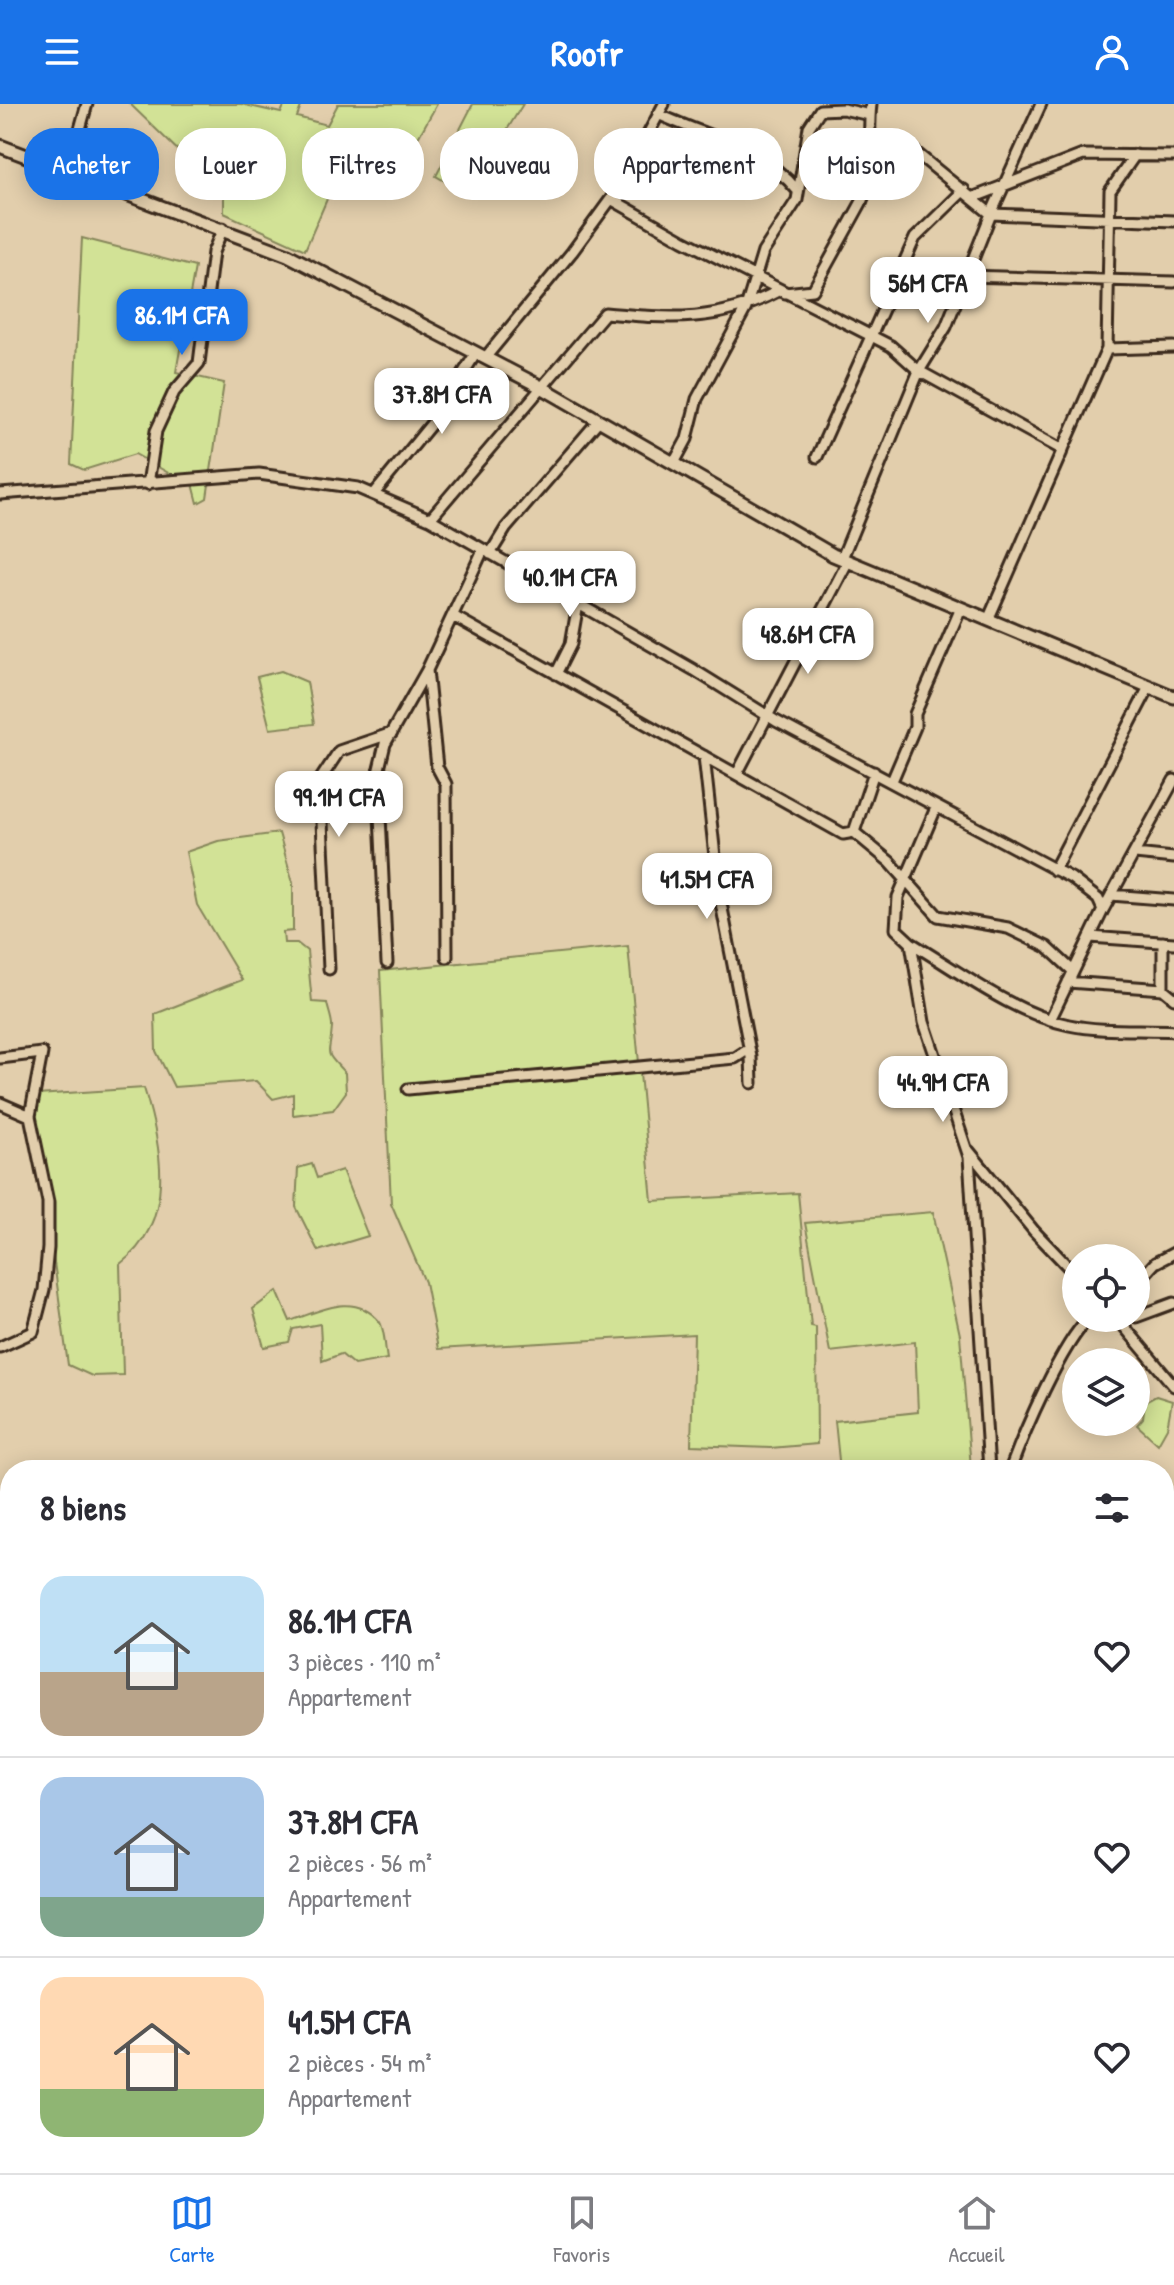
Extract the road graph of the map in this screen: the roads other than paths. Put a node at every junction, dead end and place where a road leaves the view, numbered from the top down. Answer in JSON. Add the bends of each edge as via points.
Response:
{"nodes":[{"id":1,"x":87,"y":104,"type":"edge"},
{"id":2,"x":664,"y":104,"type":"edge"},
{"id":3,"x":871,"y":104,"type":"edge"},
{"id":4,"x":1041,"y":104,"type":"edge"},
{"id":5,"x":658,"y":114,"type":"junction"},
{"id":6,"x":870,"y":115,"type":"junction"},
{"id":7,"x":80,"y":128,"type":"edge"},
{"id":8,"x":650,"y":128,"type":"edge"},
{"id":9,"x":869,"y":128,"type":"edge"},
{"id":10,"x":0,"y":146,"type":"edge"},
{"id":11,"x":24,"y":155,"type":"edge"},
{"id":12,"x":1135,"y":155,"type":"junction"},
{"id":13,"x":1174,"y":156,"type":"edge"},
{"id":14,"x":924,"y":159,"type":"edge"},
{"id":15,"x":1008,"y":182,"type":"junction"},
{"id":16,"x":797,"y":190,"type":"junction"},
{"id":17,"x":964,"y":190,"type":"junction"},
{"id":18,"x":972,"y":198,"type":"junction"},
{"id":19,"x":146,"y":200,"type":"edge"},
{"id":20,"x":610,"y":200,"type":"edge"},
{"id":21,"x":613,"y":200,"type":"edge"},
{"id":22,"x":861,"y":200,"type":"edge"},
{"id":23,"x":991,"y":214,"type":"junction"},
{"id":24,"x":1109,"y":219,"type":"junction"},
{"id":25,"x":1174,"y":221,"type":"edge"},
{"id":26,"x":223,"y":228,"type":"junction"},
{"id":27,"x":967,"y":276,"type":"junction"},
{"id":28,"x":755,"y":278,"type":"junction"},
{"id":29,"x":1108,"y":280,"type":"junction"},
{"id":30,"x":1174,"y":282,"type":"edge"},
{"id":31,"x":813,"y":290,"type":"junction"},
{"id":32,"x":783,"y":292,"type":"junction"},
{"id":33,"x":746,"y":308,"type":"junction"},
{"id":34,"x":820,"y":311,"type":"junction"},
{"id":35,"x":869,"y":335,"type":"junction"},
{"id":36,"x":1174,"y":347,"type":"edge"},
{"id":37,"x":1107,"y":349,"type":"junction"},
{"id":38,"x":481,"y":355,"type":"junction"},
{"id":39,"x":919,"y":371,"type":"junction"},
{"id":40,"x":543,"y":388,"type":"junction"},
{"id":41,"x":599,"y":420,"type":"junction"},
{"id":42,"x":1063,"y":450,"type":"junction"},
{"id":43,"x":817,"y":457,"type":"dead end"},
{"id":44,"x":674,"y":463,"type":"junction"},
{"id":45,"x":148,"y":484,"type":"junction"},
{"id":46,"x":2,"y":492,"type":"edge"},
{"id":47,"x":374,"y":494,"type":"junction"},
{"id":48,"x":430,"y":519,"type":"junction"},
{"id":49,"x":487,"y":552,"type":"junction"},
{"id":50,"x":845,"y":559,"type":"junction"},
{"id":51,"x":578,"y":604,"type":"junction"},
{"id":52,"x":961,"y":608,"type":"junction"},
{"id":53,"x":453,"y":616,"type":"junction"},
{"id":54,"x":988,"y":620,"type":"junction"},
{"id":55,"x":427,"y":670,"type":"junction"},
{"id":56,"x":556,"y":674,"type":"junction"},
{"id":57,"x":1149,"y":687,"type":"junction"},
{"id":58,"x":1174,"y":697,"type":"edge"},
{"id":59,"x":769,"y":717,"type":"junction"},
{"id":60,"x":392,"y":733,"type":"junction"},
{"id":61,"x":704,"y":756,"type":"junction"},
{"id":62,"x":874,"y":772,"type":"junction"},
{"id":63,"x":737,"y":774,"type":"junction"},
{"id":64,"x":1174,"y":780,"type":"edge"},
{"id":65,"x":892,"y":781,"type":"junction"},
{"id":66,"x":936,"y":808,"type":"junction"},
{"id":67,"x":854,"y":832,"type":"junction"},
{"id":68,"x":1135,"y":854,"type":"junction"},
{"id":69,"x":1174,"y":858,"type":"edge"},
{"id":70,"x":1054,"y":870,"type":"junction"},
{"id":71,"x":904,"y":879,"type":"junction"},
{"id":72,"x":1111,"y":895,"type":"junction"},
{"id":73,"x":1174,"y":900,"type":"edge"},
{"id":74,"x":1103,"y":910,"type":"junction"},
{"id":75,"x":1090,"y":937,"type":"junction"},
{"id":76,"x":1169,"y":942,"type":"edge"},
{"id":77,"x":911,"y":943,"type":"junction"},
{"id":78,"x":447,"y":957,"type":"dead end"},
{"id":79,"x":387,"y":963,"type":"dead end"},
{"id":80,"x":329,"y":969,"type":"dead end"},
{"id":81,"x":1073,"y":971,"type":"junction"},
{"id":82,"x":1168,"y":978,"type":"edge"},
{"id":83,"x":1068,"y":982,"type":"junction"},
{"id":84,"x":1163,"y":989,"type":"junction"},
{"id":85,"x":1174,"y":998,"type":"edge"},
{"id":86,"x":1050,"y":1020,"type":"junction"},
{"id":87,"x":1174,"y":1031,"type":"edge"},
{"id":88,"x":749,"y":1049,"type":"junction"},
{"id":89,"x":0,"y":1058,"type":"edge"},
{"id":90,"x":752,"y":1083,"type":"dead end"},
{"id":91,"x":408,"y":1089,"type":"dead end"},
{"id":92,"x":0,"y":1103,"type":"edge"},
{"id":93,"x":30,"y":1116,"type":"junction"},
{"id":94,"x":967,"y":1148,"type":"junction"},
{"id":95,"x":1174,"y":1253,"type":"edge"},
{"id":96,"x":1062,"y":1259,"type":"edge"},
{"id":97,"x":1150,"y":1269,"type":"edge"},
{"id":98,"x":1174,"y":1303,"type":"edge"},
{"id":99,"x":1150,"y":1311,"type":"edge"},
{"id":100,"x":1077,"y":1332,"type":"edge"},
{"id":101,"x":1129,"y":1332,"type":"edge"},
{"id":102,"x":0,"y":1347,"type":"edge"},
{"id":103,"x":1174,"y":1386,"type":"edge"},
{"id":104,"x":988,"y":1460,"type":"edge"},
{"id":105,"x":1015,"y":1460,"type":"edge"}],
"edges":[{"from":1,"to":7,"type":"street"},
{"from":2,"to":5,"type":"street"},
{"from":3,"to":6,"type":"street"},
{"from":4,"to":15,"type":"street"},
{"from":5,"to":8,"type":"street"},
{"from":5,"to":16,"type":"street","via":[[759,158],[782,171]]},
{"from":6,"to":9,"type":"street"},
{"from":6,"to":16,"type":"street","via":[[820,110],[809,127]]},
{"from":10,"to":11,"type":"street"},
{"from":12,"to":13,"type":"street"},
{"from":12,"to":15,"type":"street","via":[[1083,155]]},
{"from":12,"to":24,"type":"street","via":[[1110,191]]},
{"from":14,"to":17,"type":"street"},
{"from":15,"to":18,"type":"street"},
{"from":15,"to":23,"type":"street"},
{"from":16,"to":28,"type":"street","via":[[797,200],[763,252]]},
{"from":17,"to":18,"type":"street"},
{"from":17,"to":35,"type":"street","via":[[915,238]]},
{"from":18,"to":23,"type":"street"},
{"from":19,"to":26,"type":"street"},
{"from":20,"to":38,"type":"street"},
{"from":21,"to":28,"type":"street"},
{"from":22,"to":31,"type":"street"},
{"from":23,"to":24,"type":"street"},
{"from":23,"to":27,"type":"street"},
{"from":24,"to":25,"type":"street"},
{"from":24,"to":29,"type":"street"},
{"from":26,"to":38,"type":"street","via":[[348,284]]},
{"from":26,"to":45,"type":"street","via":[[213,252],[199,363],[174,392],[156,431]]},
{"from":27,"to":29,"type":"street"},
{"from":27,"to":39,"type":"street","via":[[946,327]]},
{"from":28,"to":32,"type":"street"},
{"from":28,"to":33,"type":"street"},
{"from":29,"to":30,"type":"street"},
{"from":29,"to":37,"type":"street"},
{"from":31,"to":32,"type":"street"},
{"from":31,"to":34,"type":"street"},
{"from":32,"to":33,"type":"street"},
{"from":32,"to":34,"type":"street"},
{"from":33,"to":40,"type":"street","via":[[695,318],[605,313]]},
{"from":33,"to":44,"type":"street","via":[[697,399],[687,439]]},
{"from":34,"to":35,"type":"street"},
{"from":35,"to":39,"type":"street","via":[[903,354]]},
{"from":35,"to":43,"type":"street"},
{"from":36,"to":37,"type":"street"},
{"from":37,"to":42,"type":"street"},
{"from":38,"to":40,"type":"street"},
{"from":38,"to":47,"type":"street"},
{"from":39,"to":42,"type":"street"},
{"from":39,"to":50,"type":"street"},
{"from":40,"to":41,"type":"street"},
{"from":40,"to":48,"type":"street"},
{"from":41,"to":44,"type":"street"},
{"from":41,"to":49,"type":"street"},
{"from":42,"to":54,"type":"street"},
{"from":44,"to":50,"type":"street"},
{"from":45,"to":46,"type":"street"},
{"from":45,"to":47,"type":"street","via":[[259,474]]},
{"from":47,"to":48,"type":"street"},
{"from":48,"to":49,"type":"street"},
{"from":49,"to":51,"type":"street"},
{"from":49,"to":53,"type":"street"},
{"from":50,"to":52,"type":"street"},
{"from":50,"to":59,"type":"street"},
{"from":51,"to":56,"type":"street","via":[[571,644]]},
{"from":51,"to":59,"type":"street"},
{"from":52,"to":54,"type":"street"},
{"from":52,"to":65,"type":"street"},
{"from":53,"to":55,"type":"street"},
{"from":53,"to":56,"type":"street"},
{"from":54,"to":57,"type":"street"},
{"from":55,"to":60,"type":"street"},
{"from":55,"to":78,"type":"street","via":[[437,767],[446,784]]},
{"from":56,"to":61,"type":"street"},
{"from":57,"to":58,"type":"street"},
{"from":57,"to":70,"type":"street"},
{"from":59,"to":62,"type":"street"},
{"from":59,"to":63,"type":"street"},
{"from":60,"to":79,"type":"street","via":[[378,773]]},
{"from":60,"to":80,"type":"street","via":[[339,751],[320,780]]},
{"from":61,"to":63,"type":"street"},
{"from":61,"to":88,"type":"street","via":[[719,893]]},
{"from":62,"to":65,"type":"street"},
{"from":62,"to":67,"type":"street"},
{"from":63,"to":67,"type":"street","via":[[843,834]]},
{"from":64,"to":68,"type":"street"},
{"from":65,"to":66,"type":"street"},
{"from":66,"to":70,"type":"street"},
{"from":66,"to":71,"type":"street"},
{"from":67,"to":71,"type":"street"},
{"from":68,"to":69,"type":"street"},
{"from":68,"to":72,"type":"street"},
{"from":70,"to":74,"type":"street","via":[[1091,892]]},
{"from":71,"to":77,"type":"street","via":[[896,929]]},
{"from":71,"to":81,"type":"street","via":[[938,916],[1008,928],[1047,947]]},
{"from":72,"to":73,"type":"street"},
{"from":72,"to":74,"type":"street"},
{"from":74,"to":75,"type":"street"},
{"from":75,"to":76,"type":"street"},
{"from":75,"to":81,"type":"street"},
{"from":76,"to":82,"type":"street"},
{"from":77,"to":86,"type":"street"},
{"from":77,"to":94,"type":"street","via":[[924,1022]]},
{"from":81,"to":83,"type":"street"},
{"from":82,"to":84,"type":"street"},
{"from":83,"to":84,"type":"street"},
{"from":83,"to":86,"type":"street"},
{"from":84,"to":85,"type":"street"},
{"from":86,"to":87,"type":"street","via":[[1071,1026]]},
{"from":88,"to":90,"type":"street"},
{"from":88,"to":91,"type":"street","via":[[735,1058]]},
{"from":89,"to":93,"type":"street","via":[[42,1053]]},
{"from":92,"to":93,"type":"street"},
{"from":93,"to":102,"type":"street","via":[[48,1202],[44,1290],[33,1332]]},
{"from":94,"to":96,"type":"street"},
{"from":94,"to":104,"type":"street"},
{"from":95,"to":97,"type":"street"},
{"from":98,"to":99,"type":"street"},
{"from":100,"to":105,"type":"street"},
{"from":101,"to":103,"type":"street"}]}
